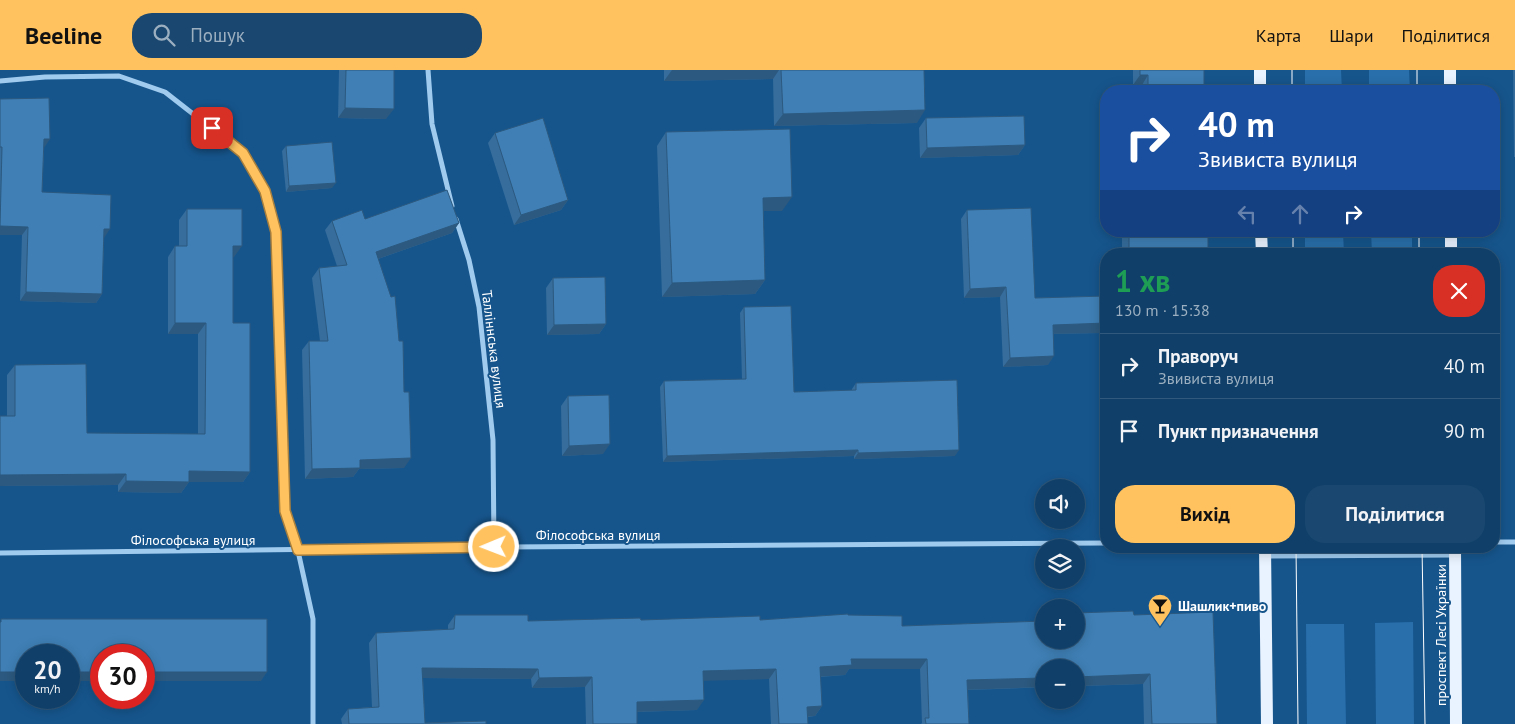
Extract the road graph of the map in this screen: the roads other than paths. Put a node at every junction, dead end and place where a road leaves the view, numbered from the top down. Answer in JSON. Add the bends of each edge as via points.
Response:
{"nodes":[{"id":1,"x":428,"y":70,"type":"edge"},
{"id":2,"x":1260,"y":70,"type":"edge"},
{"id":3,"x":1450,"y":70,"type":"edge"},
{"id":4,"x":0,"y":81,"type":"edge"},
{"id":5,"x":1260,"y":85,"type":"edge"},
{"id":6,"x":1450,"y":85,"type":"edge"},
{"id":7,"x":1500,"y":542,"type":"edge"},
{"id":8,"x":1515,"y":542,"type":"edge"},
{"id":9,"x":1100,"y":543,"type":"edge"},
{"id":10,"x":494,"y":547,"type":"junction"},
{"id":11,"x":298,"y":550,"type":"junction"},
{"id":12,"x":0,"y":553,"type":"edge"},
{"id":13,"x":1265,"y":553,"type":"edge"},
{"id":14,"x":1455,"y":553,"type":"edge"},
{"id":15,"x":313,"y":724,"type":"edge"},
{"id":16,"x":1267,"y":724,"type":"edge"},
{"id":17,"x":1456,"y":724,"type":"edge"}],
"edges":[{"from":1,"to":10,"type":"street","name":"Талліннська вулиця","via":[[432,124],[479,307],[493,440]]},
{"from":2,"to":5,"type":"main road"},
{"from":3,"to":6,"type":"main road"},
{"from":4,"to":11,"type":"street","via":[[120,76],[165,92],[243,153],[265,191],[276,232],[285,511]]},
{"from":7,"to":8,"type":"street"},
{"from":9,"to":10,"type":"street","name":"Філософська вулиця"},
{"from":10,"to":11,"type":"street","name":"Філософська вулиця"},
{"from":11,"to":12,"type":"street","name":"Філософська вулиця"},
{"from":11,"to":15,"type":"street","via":[[313,619]]},
{"from":13,"to":16,"type":"main road"},
{"from":14,"to":17,"type":"main road","name":"проспект Лесі Українки"}]}
